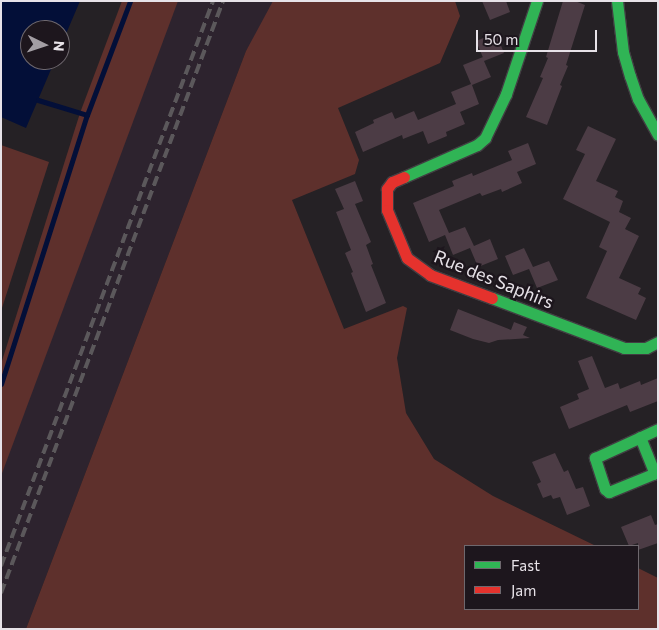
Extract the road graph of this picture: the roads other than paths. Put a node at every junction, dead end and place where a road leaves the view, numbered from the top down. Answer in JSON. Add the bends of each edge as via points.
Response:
{"nodes":[{"id":1,"x":537,"y":1,"type":"edge"},
{"id":2,"x":617,"y":1,"type":"edge"},
{"id":3,"x":658,"y":135,"type":"edge"},
{"id":4,"x":658,"y":342,"type":"edge"},
{"id":5,"x":658,"y":429,"type":"edge"},
{"id":6,"x":640,"y":437,"type":"junction"}],
"edges":[{"from":1,"to":4,"type":"street","name":"Rue des Saphirs","via":[[506,94],[485,138],[477,145],[392,182],[387,189],[387,210],[407,258],[430,275],[624,348],[646,348]]},
{"from":2,"to":3,"type":"street","via":[[620,33],[630,76],[638,99]]},
{"from":5,"to":6,"type":"street"},
{"from":6,"to":6,"type":"street","via":[[595,458],[605,490],[614,491],[653,474]]}]}
